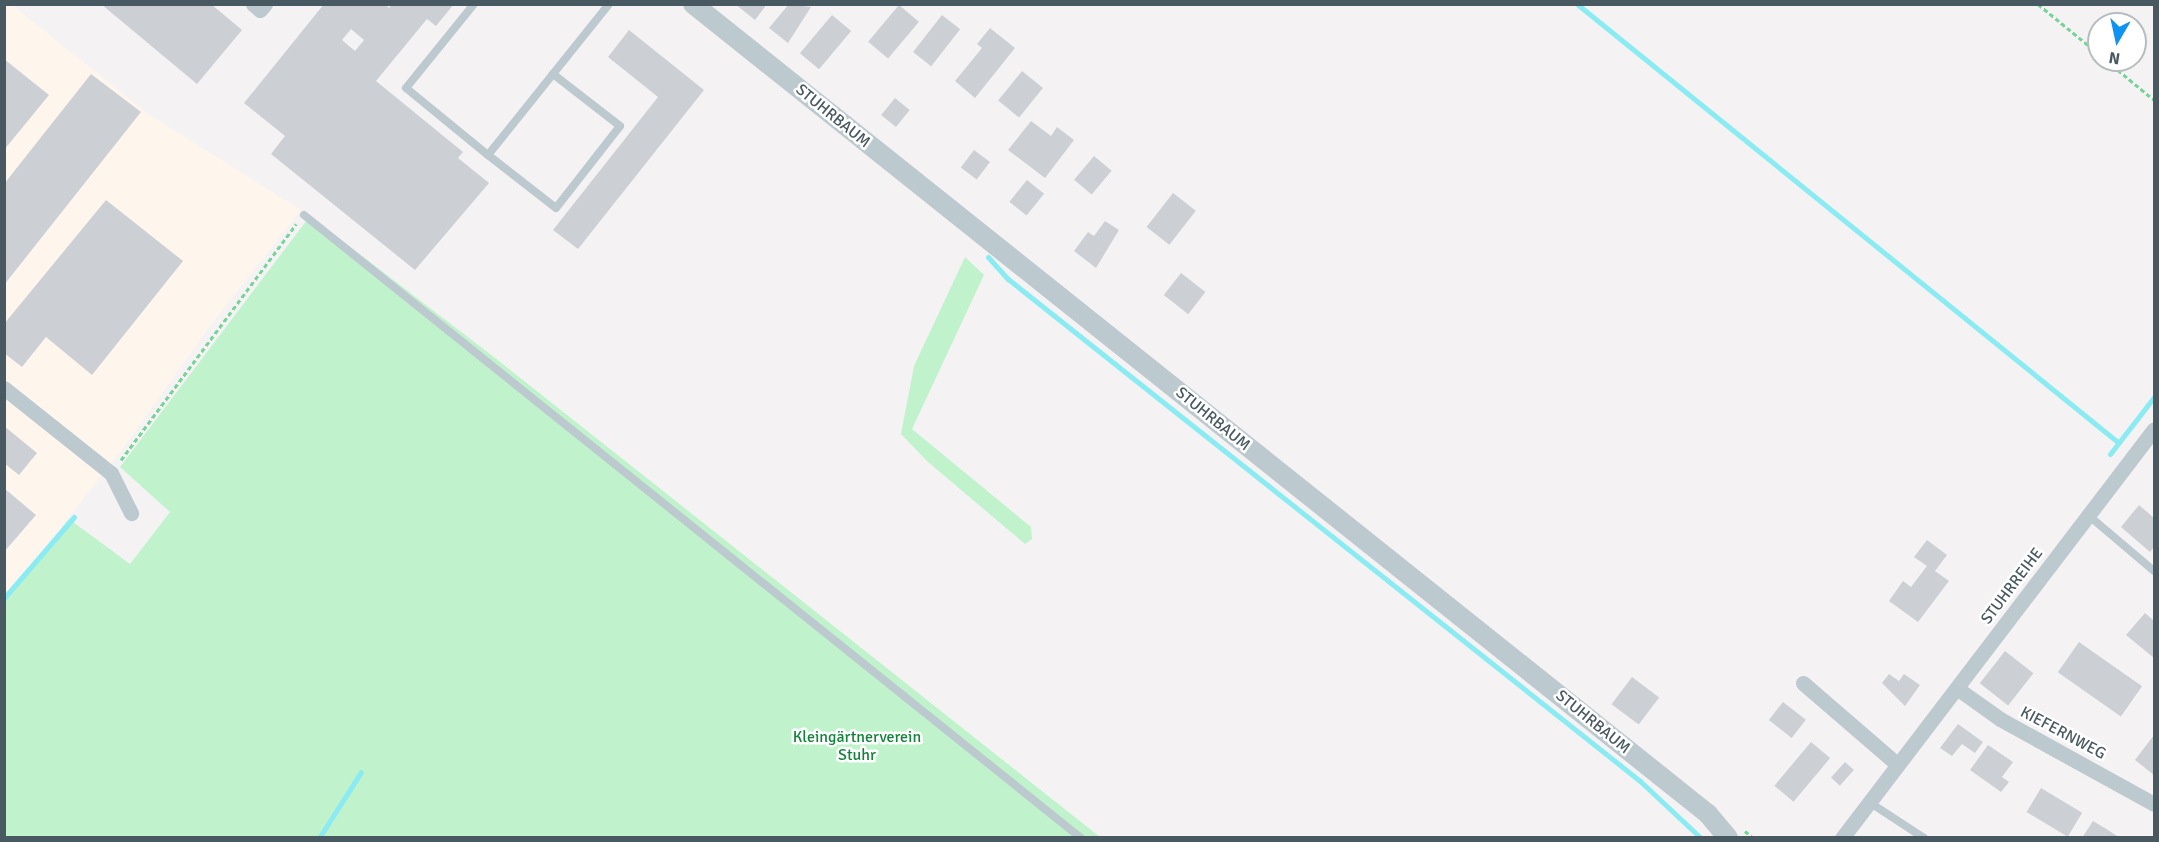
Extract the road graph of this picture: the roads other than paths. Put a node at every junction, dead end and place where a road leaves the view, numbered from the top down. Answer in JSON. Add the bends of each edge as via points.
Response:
{"nodes":[{"id":1,"x":253,"y":4,"type":"edge"},
{"id":2,"x":265,"y":4,"type":"edge"},
{"id":3,"x":474,"y":4,"type":"edge"},
{"id":4,"x":609,"y":4,"type":"edge"},
{"id":5,"x":693,"y":4,"type":"edge"},
{"id":6,"x":553,"y":74,"type":"junction"},
{"id":7,"x":488,"y":155,"type":"junction"},
{"id":8,"x":304,"y":215,"type":"road end"},
{"id":9,"x":4,"y":388,"type":"edge"},
{"id":10,"x":2154,"y":429,"type":"edge"},
{"id":11,"x":131,"y":513,"type":"dead end"},
{"id":12,"x":2088,"y":515,"type":"junction"},
{"id":13,"x":2154,"y":571,"type":"edge"},
{"id":14,"x":1803,"y":683,"type":"dead end"},
{"id":15,"x":1958,"y":689,"type":"junction"},
{"id":16,"x":1898,"y":765,"type":"junction"},
{"id":17,"x":1869,"y":802,"type":"junction"},
{"id":18,"x":2154,"y":804,"type":"edge"},
{"id":19,"x":1081,"y":837,"type":"edge"},
{"id":20,"x":1728,"y":837,"type":"edge"},
{"id":21,"x":1842,"y":837,"type":"edge"},
{"id":22,"x":1924,"y":837,"type":"edge"}],
"edges":[{"from":1,"to":2,"type":"street","via":[[260,10]]},
{"from":3,"to":7,"type":"lane","via":[[406,88]]},
{"from":4,"to":6,"type":"lane"},
{"from":5,"to":20,"type":"street","name":"STUHRBAUM","via":[[1707,813]]},
{"from":6,"to":7,"type":"lane"},
{"from":6,"to":7,"type":"lane","via":[[620,126],[556,208]]},
{"from":8,"to":19,"type":"lane"},
{"from":9,"to":11,"type":"street","via":[[111,473]]},
{"from":10,"to":12,"type":"street","name":"STUHRREIHE"},
{"from":12,"to":13,"type":"lane"},
{"from":12,"to":15,"type":"street","name":"STUHRREIHE"},
{"from":14,"to":16,"type":"street"},
{"from":15,"to":16,"type":"street","name":"STUHRREIHE"},
{"from":15,"to":18,"type":"street","name":"KIEFERNWEG","via":[[2000,719]]},
{"from":16,"to":17,"type":"street","name":"STUHRREIHE"},
{"from":17,"to":21,"type":"street","name":"STUHRREIHE"},
{"from":17,"to":22,"type":"lane"}]}
